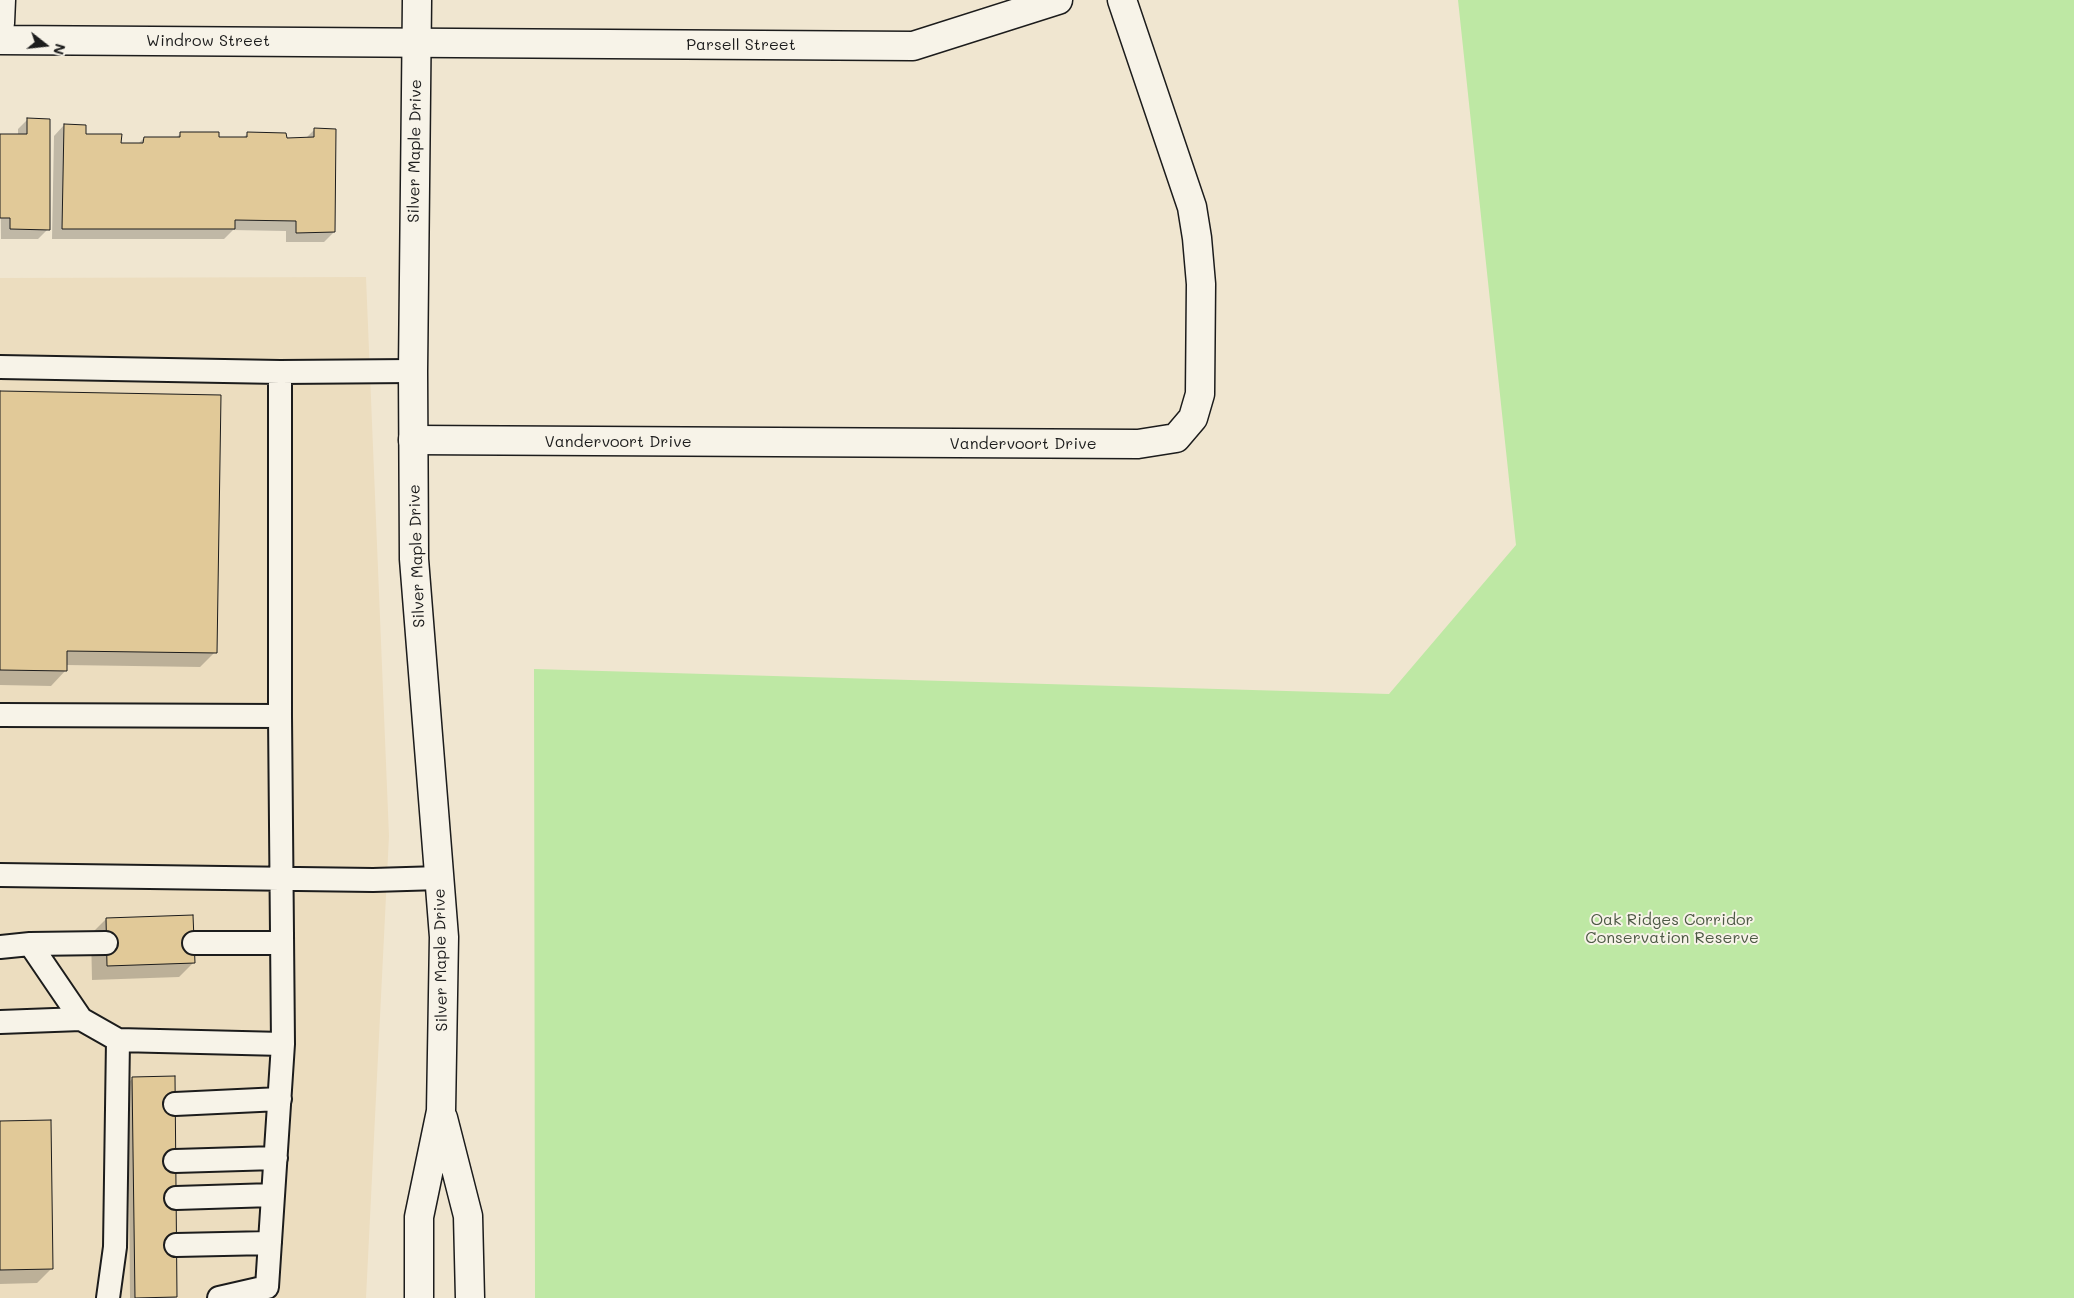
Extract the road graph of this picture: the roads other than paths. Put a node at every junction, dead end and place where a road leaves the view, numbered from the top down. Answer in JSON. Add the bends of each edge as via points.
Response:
{"nodes":[{"id":1,"x":1,"y":0,"type":"edge"},
{"id":2,"x":417,"y":0,"type":"edge"},
{"id":3,"x":1058,"y":0,"type":"edge"},
{"id":4,"x":1122,"y":0,"type":"edge"},
{"id":5,"x":0,"y":23,"type":"edge"},
{"id":6,"x":0,"y":40,"type":"edge"},
{"id":7,"x":416,"y":42,"type":"junction"},
{"id":8,"x":0,"y":367,"type":"edge"},
{"id":9,"x":413,"y":371,"type":"junction"},
{"id":10,"x":280,"y":372,"type":"junction"},
{"id":11,"x":413,"y":440,"type":"junction"},
{"id":12,"x":0,"y":715,"type":"edge"},
{"id":13,"x":280,"y":716,"type":"junction"},
{"id":14,"x":0,"y":875,"type":"edge"},
{"id":15,"x":280,"y":878,"type":"junction"},
{"id":16,"x":440,"y":878,"type":"junction"},
{"id":17,"x":106,"y":942,"type":"dead end"},
{"id":18,"x":194,"y":943,"type":"dead end"},
{"id":19,"x":281,"y":943,"type":"junction"},
{"id":20,"x":30,"y":944,"type":"junction"},
{"id":21,"x":0,"y":947,"type":"edge"},
{"id":22,"x":81,"y":1019,"type":"junction"},
{"id":23,"x":0,"y":1022,"type":"edge"},
{"id":24,"x":118,"y":1040,"type":"junction"},
{"id":25,"x":283,"y":1044,"type":"junction"},
{"id":26,"x":280,"y":1098,"type":"junction"},
{"id":27,"x":175,"y":1104,"type":"dead end"},
{"id":28,"x":441,"y":1111,"type":"junction"},
{"id":29,"x":276,"y":1158,"type":"junction"},
{"id":30,"x":175,"y":1161,"type":"dead end"},
{"id":31,"x":274,"y":1195,"type":"junction"},
{"id":32,"x":176,"y":1198,"type":"dead end"},
{"id":33,"x":270,"y":1243,"type":"junction"},
{"id":34,"x":176,"y":1245,"type":"dead end"},
{"id":35,"x":108,"y":1298,"type":"edge"},
{"id":36,"x":219,"y":1298,"type":"edge"},
{"id":37,"x":419,"y":1298,"type":"edge"},
{"id":38,"x":470,"y":1298,"type":"edge"}],
"edges":[{"from":1,"to":5,"type":"street"},
{"from":2,"to":7,"type":"street","name":"Silver Maple Drive"},
{"from":3,"to":7,"type":"street","name":"Parsell Street","via":[[912,46]]},
{"from":4,"to":11,"type":"street","name":"Vandervoort Drive","via":[[1192,207],[1197,238],[1201,284],[1200,394],[1193,418],[1176,438],[1138,444]]},
{"from":6,"to":7,"type":"street","name":"Windrow Street"},
{"from":7,"to":9,"type":"street","name":"Silver Maple Drive"},
{"from":8,"to":10,"type":"lane"},
{"from":9,"to":10,"type":"lane"},
{"from":9,"to":11,"type":"street","name":"Silver Maple Drive"},
{"from":10,"to":13,"type":"lane"},
{"from":11,"to":16,"type":"street","name":"Silver Maple Drive","via":[[414,559]]},
{"from":12,"to":13,"type":"lane"},
{"from":13,"to":15,"type":"lane"},
{"from":14,"to":15,"type":"lane"},
{"from":15,"to":16,"type":"lane"},
{"from":15,"to":19,"type":"lane"},
{"from":16,"to":28,"type":"street","name":"Silver Maple Drive","via":[[444,937]]},
{"from":17,"to":20,"type":"lane"},
{"from":18,"to":19,"type":"lane"},
{"from":19,"to":25,"type":"lane"},
{"from":20,"to":21,"type":"lane"},
{"from":20,"to":22,"type":"lane"},
{"from":22,"to":23,"type":"lane"},
{"from":22,"to":24,"type":"lane"},
{"from":24,"to":25,"type":"lane"},
{"from":24,"to":35,"type":"lane","via":[[125,1108],[125,1246]]},
{"from":25,"to":26,"type":"lane"},
{"from":26,"to":27,"type":"lane"},
{"from":26,"to":29,"type":"lane"},
{"from":28,"to":37,"type":"street","name":"Silver Maple Drive","via":[[419,1217]]},
{"from":28,"to":38,"type":"street","name":"Silver Maple Drive","via":[[468,1216]]},
{"from":29,"to":30,"type":"lane"},
{"from":29,"to":31,"type":"lane"},
{"from":31,"to":32,"type":"lane"},
{"from":31,"to":33,"type":"lane"},
{"from":33,"to":34,"type":"lane"},
{"from":33,"to":36,"type":"lane","via":[[267,1286]]}]}
